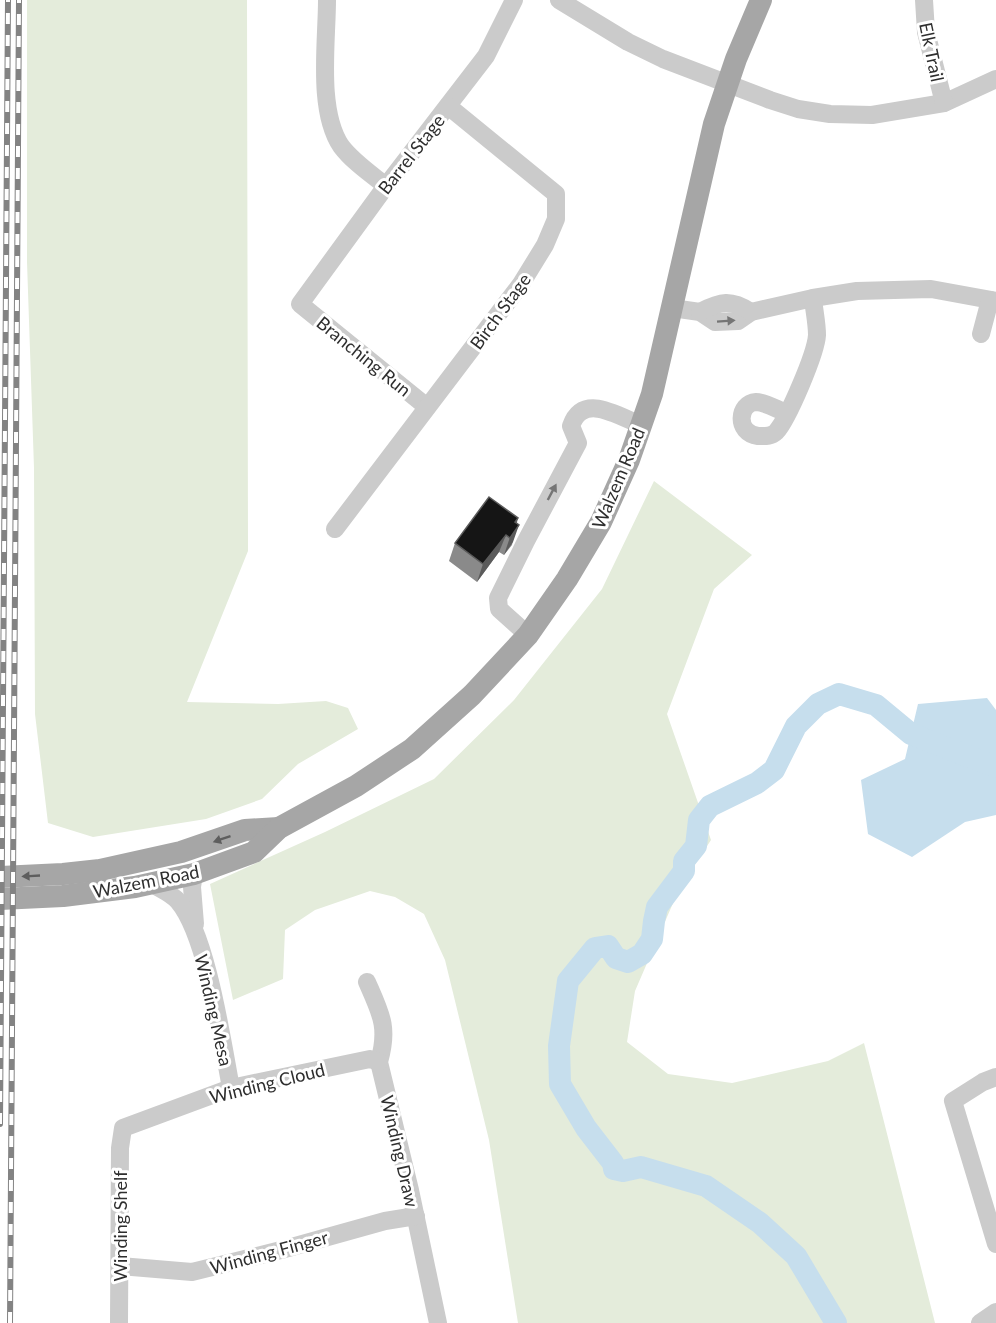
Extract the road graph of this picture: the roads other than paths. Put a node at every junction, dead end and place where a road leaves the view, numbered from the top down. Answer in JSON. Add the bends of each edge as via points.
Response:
{"nodes":[{"id":1,"x":327,"y":0,"type":"edge"},
{"id":2,"x":514,"y":0,"type":"edge"},
{"id":3,"x":559,"y":0,"type":"edge"},
{"id":4,"x":760,"y":0,"type":"edge"},
{"id":5,"x":924,"y":0,"type":"edge"},
{"id":6,"x":996,"y":79,"type":"edge"},
{"id":7,"x":728,"y":83,"type":"junction"},
{"id":8,"x":944,"y":103,"type":"junction"},
{"id":9,"x":448,"y":106,"type":"junction"},
{"id":10,"x":386,"y":186,"type":"junction"},
{"id":11,"x":813,"y":298,"type":"junction"},
{"id":12,"x":993,"y":301,"type":"edge"},
{"id":13,"x":300,"y":304,"type":"joint"},
{"id":14,"x":672,"y":308,"type":"junction"},
{"id":15,"x":981,"y":334,"type":"dead end"},
{"id":16,"x":427,"y":407,"type":"junction"},
{"id":17,"x":787,"y":413,"type":"dead end"},
{"id":18,"x":641,"y":424,"type":"junction"},
{"id":19,"x":335,"y":529,"type":"dead end"},
{"id":20,"x":528,"y":635,"type":"junction"},
{"id":21,"x":279,"y":828,"type":"junction"},
{"id":22,"x":194,"y":874,"type":"junction"},
{"id":23,"x":0,"y":877,"type":"edge"},
{"id":24,"x":151,"y":883,"type":"junction"},
{"id":25,"x":0,"y":899,"type":"edge"},
{"id":26,"x":195,"y":932,"type":"junction"},
{"id":27,"x":367,"y":982,"type":"dead end"},
{"id":28,"x":379,"y":1062,"type":"junction"},
{"id":29,"x":996,"y":1077,"type":"edge"},
{"id":30,"x":231,"y":1088,"type":"junction"},
{"id":31,"x":123,"y":1128,"type":"joint"},
{"id":32,"x":416,"y":1216,"type":"junction"},
{"id":33,"x":996,"y":1244,"type":"edge"},
{"id":34,"x":120,"y":1266,"type":"junction"},
{"id":35,"x":996,"y":1312,"type":"edge"},
{"id":36,"x":119,"y":1323,"type":"edge"},
{"id":37,"x":438,"y":1323,"type":"edge"},
{"id":38,"x":980,"y":1323,"type":"edge"}],
"edges":[{"from":1,"to":10,"type":"street","via":[[326,96],[331,127],[348,155]]},
{"from":2,"to":9,"type":"street","name":"Barrel Stage","via":[[493,46]]},
{"from":3,"to":7,"type":"street","via":[[645,51]]},
{"from":4,"to":7,"type":"main road","name":"Walzem Road"},
{"from":5,"to":8,"type":"street","name":"Elk Trail","via":[[926,32]]},
{"from":6,"to":8,"type":"street"},
{"from":7,"to":8,"type":"street","via":[[789,106],[830,114],[872,115]]},
{"from":7,"to":14,"type":"main road","name":"Walzem Road","via":[[696,196]]},
{"from":9,"to":10,"type":"street","name":"Barrel Stage"},
{"from":9,"to":16,"type":"street","name":"Birch Stage","via":[[556,194],[556,219],[521,284]]},
{"from":10,"to":13,"type":"street","name":"Barrel Stage"},
{"from":11,"to":12,"type":"street","via":[[857,291],[931,289]]},
{"from":11,"to":14,"type":"street","via":[[751,312],[738,303],[716,304],[700,312]]},
{"from":11,"to":17,"type":"street","via":[[817,335],[812,358]]},
{"from":12,"to":15,"type":"street"},
{"from":13,"to":16,"type":"street","name":"Branching Run"},
{"from":14,"to":18,"type":"main road","name":"Walzem Road"},
{"from":16,"to":19,"type":"street","name":"Birch Stage"},
{"from":18,"to":20,"type":"main road","name":"Walzem Road","via":[[601,522]]},
{"from":20,"to":18,"type":"street","one_way":true,"via":[[499,609],[498,598],[578,443],[571,426],[575,415],[596,407]]},
{"from":20,"to":21,"type":"main road","name":"Walzem Road","via":[[472,695],[412,748],[356,786]]},
{"from":21,"to":22,"type":"main road","name":"Walzem Road","via":[[254,852]]},
{"from":21,"to":23,"type":"main road","name":"Walzem Road","one_way":true,"via":[[245,830],[182,852],[100,870]]},
{"from":22,"to":24,"type":"main road","name":"Walzem Road"},
{"from":22,"to":26,"type":"street","name":"Winding Mesa"},
{"from":24,"to":25,"type":"main road","name":"Walzem Road","via":[[63,896]]},
{"from":24,"to":26,"type":"street","name":"Winding Mesa","via":[[176,899]]},
{"from":26,"to":30,"type":"street","name":"Winding Mesa"},
{"from":27,"to":28,"type":"street","name":"Winding Draw","via":[[384,1033]]},
{"from":28,"to":30,"type":"street","name":"Winding Cloud","via":[[370,1059]]},
{"from":28,"to":32,"type":"street","name":"Winding Draw"},
{"from":29,"to":33,"type":"street","via":[[953,1101]]},
{"from":30,"to":31,"type":"street","name":"Winding Cloud"},
{"from":31,"to":34,"type":"street","name":"Winding Shelf"},
{"from":32,"to":34,"type":"street","name":"Winding Finger","via":[[192,1272]]},
{"from":32,"to":37,"type":"street","name":"Winding Draw"},
{"from":34,"to":36,"type":"street","name":"Winding Shelf"},
{"from":35,"to":38,"type":"street"}]}
